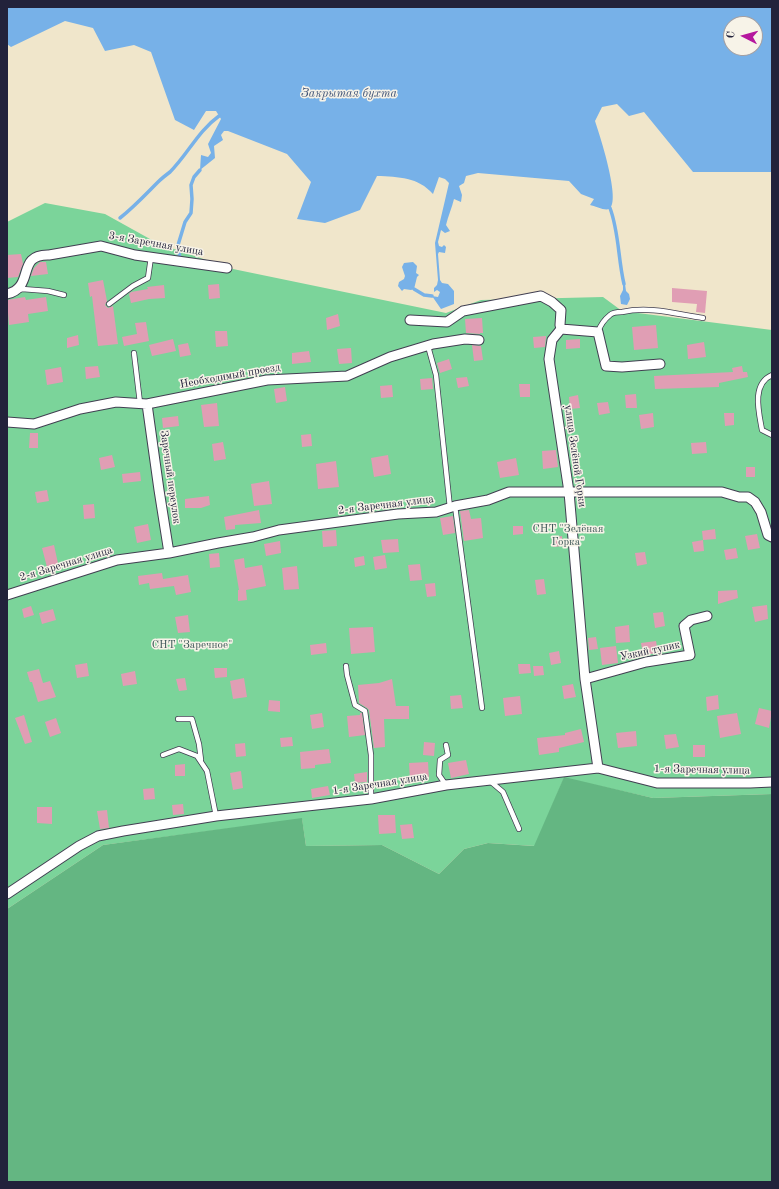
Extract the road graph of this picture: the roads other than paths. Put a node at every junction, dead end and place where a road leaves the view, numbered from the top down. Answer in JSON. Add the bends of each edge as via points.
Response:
{"nodes":[{"id":1,"x":152,"y":257,"type":"junction"},
{"id":2,"x":227,"y":268,"type":"dead end"},
{"id":3,"x":18,"y":290,"type":"junction"},
{"id":4,"x":7,"y":294,"type":"edge"},
{"id":5,"x":64,"y":295,"type":"dead end"},
{"id":6,"x":109,"y":304,"type":"dead end"},
{"id":7,"x":703,"y":318,"type":"dead end"},
{"id":8,"x":410,"y":320,"type":"dead end"},
{"id":9,"x":561,"y":329,"type":"junction"},
{"id":10,"x":598,"y":332,"type":"junction"},
{"id":11,"x":479,"y":340,"type":"dead end"},
{"id":12,"x":428,"y":346,"type":"junction"},
{"id":13,"x":134,"y":353,"type":"dead end"},
{"id":14,"x":660,"y":364,"type":"dead end"},
{"id":15,"x":772,"y":375,"type":"edge"},
{"id":16,"x":144,"y":404,"type":"junction"},
{"id":17,"x":7,"y":422,"type":"edge"},
{"id":18,"x":772,"y":435,"type":"edge"},
{"id":19,"x":569,"y":492,"type":"junction"},
{"id":20,"x":452,"y":507,"type":"junction"},
{"id":21,"x":772,"y":537,"type":"edge"},
{"id":22,"x":169,"y":553,"type":"junction"},
{"id":23,"x":7,"y":595,"type":"edge"},
{"id":24,"x":707,"y":616,"type":"dead end"},
{"id":25,"x":346,"y":666,"type":"dead end"},
{"id":26,"x":585,"y":679,"type":"junction"},
{"id":27,"x":482,"y":708,"type":"dead end"},
{"id":28,"x":178,"y":720,"type":"dead end"},
{"id":29,"x":446,"y":745,"type":"dead end"},
{"id":30,"x":163,"y":755,"type":"dead end"},
{"id":31,"x":201,"y":762,"type":"junction"},
{"id":32,"x":598,"y":768,"type":"junction"},
{"id":33,"x":490,"y":781,"type":"junction"},
{"id":34,"x":772,"y":782,"type":"edge"},
{"id":35,"x":446,"y":785,"type":"junction"},
{"id":36,"x":371,"y":799,"type":"junction"},
{"id":37,"x":216,"y":816,"type":"junction"},
{"id":38,"x":519,"y":829,"type":"dead end"},
{"id":39,"x":7,"y":894,"type":"edge"}],
"edges":[{"from":1,"to":2,"type":"street","name":"3-я Заречная улица"},
{"from":1,"to":3,"type":"street","name":"3-я Заречная улица","via":[[100,246],[40,255],[28,264],[24,283]]},
{"from":1,"to":6,"type":"lane","via":[[148,278]]},
{"from":3,"to":4,"type":"street"},
{"from":3,"to":5,"type":"lane","via":[[22,288]]},
{"from":7,"to":10,"type":"lane","via":[[658,310],[630,310],[611,314]]},
{"from":8,"to":9,"type":"street","via":[[447,322],[463,311],[541,296],[561,310]]},
{"from":9,"to":10,"type":"street"},
{"from":9,"to":19,"type":"street","name":"улица Зелёной Горки","via":[[552,340],[549,359]]},
{"from":10,"to":14,"type":"street","via":[[606,366],[622,368]]},
{"from":11,"to":12,"type":"street","name":"Необходимый проезд","via":[[464,339]]},
{"from":12,"to":16,"type":"street","name":"Необходимый проезд","via":[[390,357],[347,376],[267,380]]},
{"from":12,"to":20,"type":"lane","via":[[436,375]]},
{"from":13,"to":16,"type":"lane"},
{"from":15,"to":18,"type":"lane","via":[[761,386],[757,402],[762,430]]},
{"from":16,"to":17,"type":"street","name":"Необходимый проезд","via":[[116,402],[80,409],[34,424]]},
{"from":16,"to":22,"type":"street","name":"Заречный переулок"},
{"from":19,"to":20,"type":"street","name":"2-я Заречная улица","via":[[509,492],[488,500]]},
{"from":19,"to":21,"type":"street","name":"2-я Заречная улица","via":[[722,492],[748,497],[755,502],[768,535]]},
{"from":19,"to":26,"type":"street","name":"улица Зелёной Горки"},
{"from":20,"to":22,"type":"street","name":"2-я Заречная улица","via":[[436,512],[398,514],[279,530]]},
{"from":20,"to":27,"type":"lane"},
{"from":22,"to":23,"type":"street","name":"2-я Заречная улица","via":[[117,560]]},
{"from":24,"to":26,"type":"street","name":"Узкий тупик","via":[[691,620],[684,626],[690,655],[646,662]]},
{"from":25,"to":36,"type":"lane","via":[[355,705],[365,711]]},
{"from":26,"to":32,"type":"street","name":"улица Зелёной Горки"},
{"from":28,"to":31,"type":"lane","via":[[192,719]]},
{"from":29,"to":35,"type":"lane","via":[[448,756],[440,760],[439,775]]},
{"from":30,"to":31,"type":"lane","via":[[178,749],[197,756]]},
{"from":31,"to":37,"type":"lane","via":[[207,771]]},
{"from":32,"to":33,"type":"street","name":"1-я Заречная улица"},
{"from":32,"to":34,"type":"street","name":"1-я Заречная улица","via":[[657,783]]},
{"from":33,"to":35,"type":"street","name":"1-я Заречная улица"},
{"from":33,"to":38,"type":"lane","via":[[502,792]]},
{"from":35,"to":36,"type":"street","name":"1-я Заречная улица"},
{"from":36,"to":37,"type":"street","name":"1-я Заречная улица"},
{"from":37,"to":39,"type":"street","name":"1-я Заречная улица","via":[[98,836]]}]}
